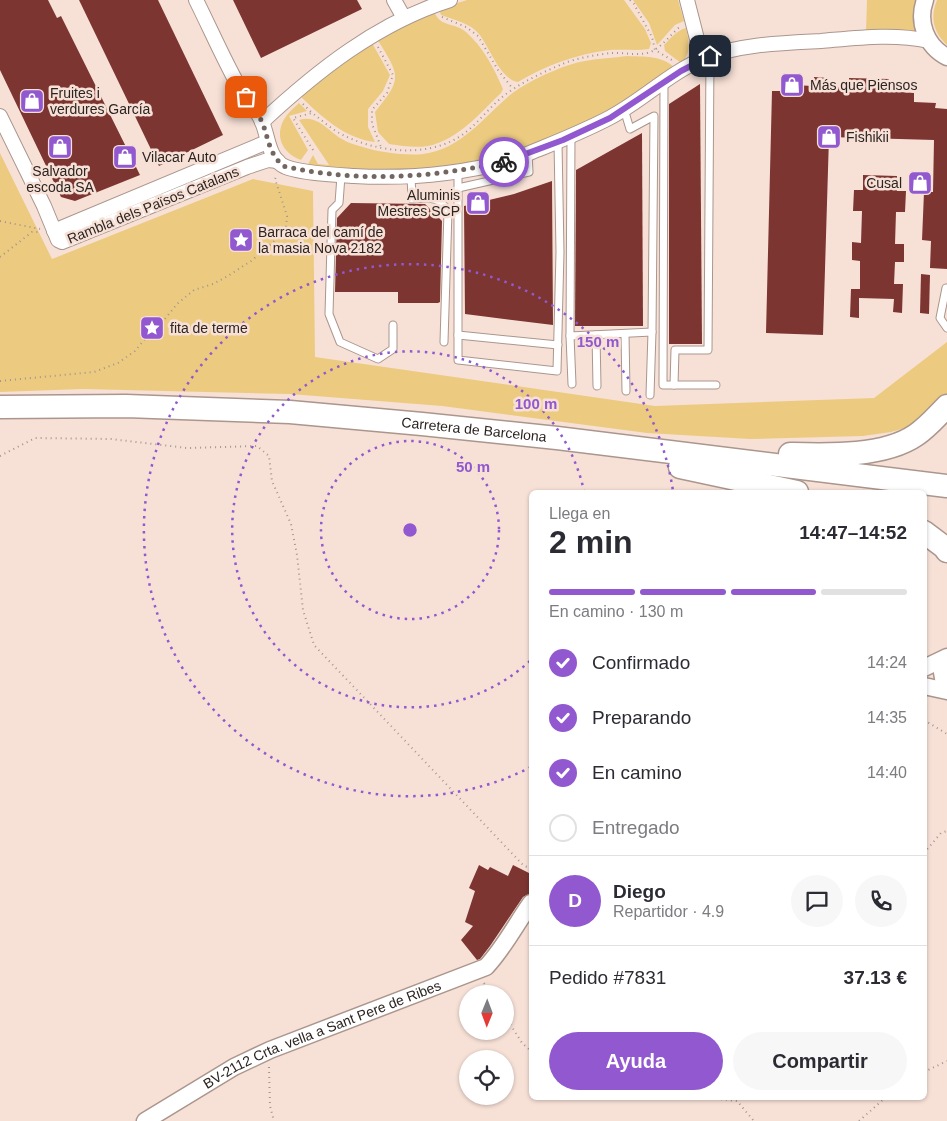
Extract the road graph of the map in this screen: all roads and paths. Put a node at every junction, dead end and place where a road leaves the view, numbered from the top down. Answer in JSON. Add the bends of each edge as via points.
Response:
{"nodes":[{"id":1,"x":196,"y":0,"type":"edge"},
{"id":2,"x":394,"y":0,"type":"edge"},
{"id":3,"x":450,"y":0,"type":"edge"},
{"id":4,"x":630,"y":0,"type":"edge"},
{"id":5,"x":688,"y":0,"type":"edge"},
{"id":6,"x":925,"y":0,"type":"edge"},
{"id":7,"x":438,"y":16,"type":"dead end"},
{"id":8,"x":404,"y":18,"type":"junction"},
{"id":9,"x":681,"y":26,"type":"dead end"},
{"id":10,"x":375,"y":41,"type":"dead end"},
{"id":11,"x":929,"y":41,"type":"junction"},
{"id":12,"x":655,"y":50,"type":"junction"},
{"id":13,"x":707,"y":57,"type":"junction"},
{"id":14,"x":947,"y":58,"type":"edge"},
{"id":15,"x":676,"y":62,"type":"dead end"},
{"id":16,"x":664,"y":82,"type":"junction"},
{"id":17,"x":513,"y":89,"type":"junction"},
{"id":18,"x":300,"y":100,"type":"dead end"},
{"id":19,"x":624,"y":109,"type":"junction"},
{"id":20,"x":312,"y":113,"type":"junction"},
{"id":21,"x":0,"y":116,"type":"edge"},
{"id":22,"x":262,"y":122,"type":"junction"},
{"id":23,"x":571,"y":136,"type":"junction"},
{"id":24,"x":267,"y":142,"type":"junction"},
{"id":25,"x":558,"y":142,"type":"junction"},
{"id":26,"x":381,"y":147,"type":"junction"},
{"id":27,"x":313,"y":150,"type":"dead end"},
{"id":28,"x":528,"y":154,"type":"junction"},
{"id":29,"x":280,"y":164,"type":"junction"},
{"id":30,"x":458,"y":171,"type":"junction"},
{"id":31,"x":341,"y":176,"type":"junction"},
{"id":32,"x":411,"y":176,"type":"junction"},
{"id":33,"x":458,"y":188,"type":"junction"},
{"id":34,"x":0,"y":221,"type":"edge"},
{"id":35,"x":54,"y":231,"type":"junction"},
{"id":36,"x":0,"y":258,"type":"edge"},
{"id":37,"x":946,"y":288,"type":"edge"},
{"id":38,"x":393,"y":325,"type":"dead end"},
{"id":39,"x":947,"y":328,"type":"edge"},
{"id":40,"x":652,"y":332,"type":"junction"},
{"id":41,"x":625,"y":334,"type":"junction"},
{"id":42,"x":458,"y":335,"type":"junction"},
{"id":43,"x":596,"y":335,"type":"junction"},
{"id":44,"x":570,"y":336,"type":"junction"},
{"id":45,"x":444,"y":342,"type":"dead end"},
{"id":46,"x":558,"y":345,"type":"junction"},
{"id":47,"x":0,"y":381,"type":"edge"},
{"id":48,"x":572,"y":384,"type":"dead end"},
{"id":49,"x":674,"y":385,"type":"junction"},
{"id":50,"x":716,"y":385,"type":"dead end"},
{"id":51,"x":597,"y":386,"type":"dead end"},
{"id":52,"x":626,"y":391,"type":"dead end"},
{"id":53,"x":650,"y":395,"type":"dead end"},
{"id":54,"x":947,"y":406,"type":"edge"},
{"id":55,"x":0,"y":407,"type":"edge"},
{"id":56,"x":290,"y":412,"type":"junction"},
{"id":57,"x":686,"y":454,"type":"junction"},
{"id":58,"x":0,"y":456,"type":"edge"},
{"id":59,"x":708,"y":473,"type":"junction"},
{"id":60,"x":947,"y":486,"type":"edge"},
{"id":61,"x":788,"y":490,"type":"edge"},
{"id":62,"x":872,"y":490,"type":"edge"},
{"id":63,"x":927,"y":497,"type":"edge"},
{"id":64,"x":947,"y":500,"type":"edge"},
{"id":65,"x":927,"y":534,"type":"edge"},
{"id":66,"x":947,"y":552,"type":"edge"},
{"id":67,"x":947,"y":657,"type":"edge"},
{"id":68,"x":947,"y":662,"type":"edge"},
{"id":69,"x":927,"y":667,"type":"edge"},
{"id":70,"x":947,"y":684,"type":"edge"},
{"id":71,"x":927,"y":687,"type":"edge"},
{"id":72,"x":947,"y":690,"type":"edge"},
{"id":73,"x":927,"y":722,"type":"edge"},
{"id":74,"x":947,"y":734,"type":"edge"},
{"id":75,"x":947,"y":831,"type":"edge"},
{"id":76,"x":927,"y":849,"type":"edge"},
{"id":77,"x":529,"y":867,"type":"edge"},
{"id":78,"x":529,"y":906,"type":"edge"},
{"id":79,"x":514,"y":1031,"type":"edge"},
{"id":80,"x":529,"y":1049,"type":"edge"},
{"id":81,"x":270,"y":1050,"type":"junction"},
{"id":82,"x":947,"y":1061,"type":"edge"},
{"id":83,"x":927,"y":1071,"type":"edge"},
{"id":84,"x":728,"y":1100,"type":"edge"},
{"id":85,"x":883,"y":1100,"type":"edge"},
{"id":86,"x":145,"y":1121,"type":"edge"},
{"id":87,"x":274,"y":1121,"type":"edge"},
{"id":88,"x":754,"y":1121,"type":"edge"},
{"id":89,"x":859,"y":1121,"type":"edge"}],
"edges":[{"from":1,"to":22,"type":"street","via":[[238,85]]},
{"from":2,"to":8,"type":"street"},
{"from":3,"to":8,"type":"street"},
{"from":4,"to":12,"type":"path","via":[[652,37]]},
{"from":5,"to":13,"type":"street","via":[[697,40]]},
{"from":6,"to":11,"type":"street","via":[[922,23]]},
{"from":7,"to":17,"type":"path","via":[[466,27],[478,36]]},
{"from":8,"to":22,"type":"street","via":[[332,62]]},
{"from":9,"to":12,"type":"path"},
{"from":10,"to":26,"type":"path","via":[[393,75],[387,93],[372,110],[372,124]]},
{"from":11,"to":13,"type":"street","name":"Rambla dels Països Catalans","via":[[892,37],[790,43],[757,46]]},
{"from":11,"to":14,"type":"street"},
{"from":12,"to":15,"type":"path"},
{"from":12,"to":17,"type":"path","via":[[643,54],[612,53],[581,58],[546,71]]},
{"from":13,"to":16,"type":"street","name":"Rambla dels Països Catalans"},
{"from":13,"to":49,"type":"lane","via":[[708,350],[675,350]]},
{"from":16,"to":19,"type":"street","name":"Rambla dels Països Catalans"},
{"from":16,"to":49,"type":"lane","via":[[663,385]]},
{"from":17,"to":26,"type":"path","via":[[450,142],[425,150]]},
{"from":18,"to":20,"type":"path"},
{"from":19,"to":23,"type":"street","name":"Rambla dels Països Catalans"},
{"from":19,"to":40,"type":"lane","via":[[630,129],[654,116]]},
{"from":20,"to":26,"type":"path","via":[[342,135]]},
{"from":20,"to":27,"type":"path","via":[[293,118]]},
{"from":21,"to":35,"type":"street"},
{"from":22,"to":24,"type":"street"},
{"from":23,"to":25,"type":"street","name":"Rambla dels Països Catalans"},
{"from":23,"to":44,"type":"lane"},
{"from":24,"to":29,"type":"street"},
{"from":24,"to":35,"type":"street","name":"Rambla dels Països Catalans"},
{"from":25,"to":28,"type":"street","name":"Rambla dels Països Catalans"},
{"from":25,"to":46,"type":"lane"},
{"from":28,"to":30,"type":"street","name":"Rambla dels Països Catalans"},
{"from":28,"to":33,"type":"lane","via":[[529,172]]},
{"from":29,"to":31,"type":"street","name":"Rambla dels Països Catalans"},
{"from":29,"to":35,"type":"street","name":"Rambla dels Països Catalans","via":[[268,160],[247,167],[62,242]]},
{"from":29,"to":47,"type":"path","via":[[275,179],[287,216],[286,228],[251,261],[213,284],[194,290],[125,359],[94,372]]},
{"from":30,"to":32,"type":"street","name":"Rambla dels Països Catalans"},
{"from":30,"to":33,"type":"lane"},
{"from":31,"to":32,"type":"street","name":"Rambla dels Països Catalans"},
{"from":31,"to":38,"type":"lane","via":[[339,203],[332,210],[328,314],[340,342],[378,359],[393,349]]},
{"from":32,"to":45,"type":"lane","via":[[412,199],[431,197],[443,202],[448,211]]},
{"from":33,"to":42,"type":"lane"},
{"from":34,"to":35,"type":"path"},
{"from":35,"to":36,"type":"path","via":[[32,232]]},
{"from":37,"to":39,"type":"lane","via":[[940,318]]},
{"from":40,"to":41,"type":"lane"},
{"from":40,"to":53,"type":"lane"},
{"from":41,"to":43,"type":"lane"},
{"from":41,"to":52,"type":"lane"},
{"from":42,"to":46,"type":"lane"},
{"from":42,"to":46,"type":"lane","via":[[458,360],[557,371]]},
{"from":43,"to":44,"type":"lane"},
{"from":43,"to":51,"type":"lane"},
{"from":44,"to":48,"type":"lane"},
{"from":49,"to":50,"type":"lane"},
{"from":54,"to":57,"type":"highway","via":[[915,436],[873,450],[805,454],[700,448]]},
{"from":55,"to":56,"type":"highway","name":"Carretera de Barcelona","via":[[126,406]]},
{"from":56,"to":57,"type":"highway","name":"Carretera de Barcelona"},
{"from":56,"to":59,"type":"highway","via":[[297,420],[496,442]]},
{"from":57,"to":60,"type":"highway","name":"Carretera de Barcelona"},
{"from":58,"to":77,"type":"path","via":[[35,438],[111,439],[187,448],[257,446],[269,456],[272,481],[291,524],[303,610],[314,644],[524,866]]},
{"from":59,"to":61,"type":"highway"},
{"from":59,"to":62,"type":"highway"},
{"from":63,"to":64,"type":"highway"},
{"from":65,"to":66,"type":"highway"},
{"from":67,"to":69,"type":"street"},
{"from":68,"to":70,"type":"highway"},
{"from":71,"to":72,"type":"street"},
{"from":73,"to":74,"type":"path"},
{"from":75,"to":76,"type":"path","via":[[941,833]]},
{"from":78,"to":81,"type":"street","name":"BV-2112 Crta. vella a Sant Pere de Ribes","via":[[498,956],[486,967]]},
{"from":79,"to":80,"type":"path"},
{"from":81,"to":86,"type":"street","name":"BV-2112 Crta. vella a Sant Pere de Ribes","via":[[234,1067]]},
{"from":81,"to":87,"type":"path","via":[[268,1071]]},
{"from":82,"to":83,"type":"path"},
{"from":84,"to":88,"type":"path","via":[[737,1101]]},
{"from":85,"to":89,"type":"path"}]}
